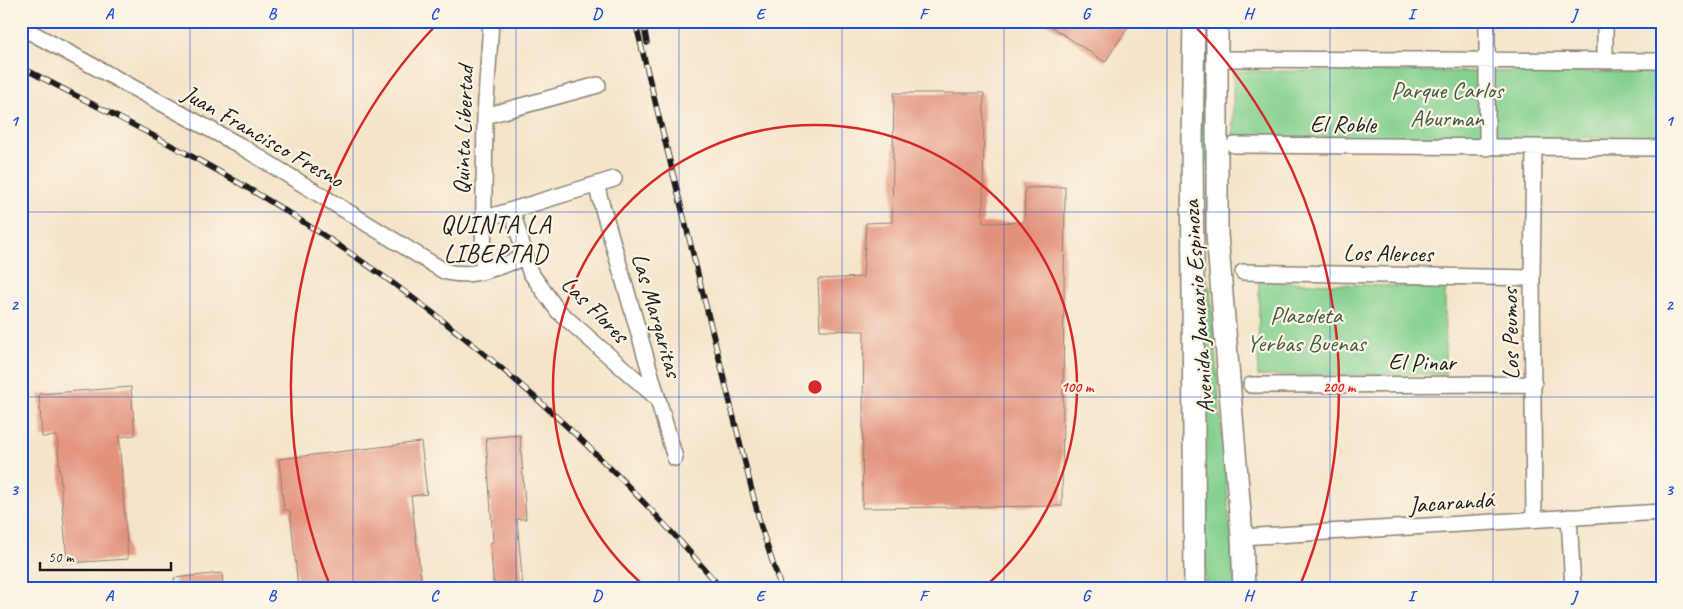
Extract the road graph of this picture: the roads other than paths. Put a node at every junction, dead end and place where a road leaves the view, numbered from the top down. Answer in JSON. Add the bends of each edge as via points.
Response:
{"nodes":[{"id":1,"x":490,"y":21,"type":"edge"},
{"id":2,"x":1194,"y":21,"type":"edge"},
{"id":3,"x":1217,"y":21,"type":"edge"},
{"id":4,"x":1487,"y":21,"type":"edge"},
{"id":5,"x":1605,"y":21,"type":"edge"},
{"id":6,"x":21,"y":27,"type":"edge"},
{"id":7,"x":1217,"y":59,"type":"junction"},
{"id":8,"x":1486,"y":60,"type":"junction"},
{"id":9,"x":1605,"y":61,"type":"junction"},
{"id":10,"x":1662,"y":62,"type":"edge"},
{"id":11,"x":598,"y":85,"type":"dead end"},
{"id":12,"x":485,"y":116,"type":"junction"},
{"id":13,"x":1234,"y":145,"type":"dead end"},
{"id":14,"x":1487,"y":148,"type":"junction"},
{"id":15,"x":1534,"y":148,"type":"junction"},
{"id":16,"x":1662,"y":148,"type":"edge"},
{"id":17,"x":614,"y":179,"type":"dead end"},
{"id":18,"x":596,"y":185,"type":"junction"},
{"id":19,"x":512,"y":211,"type":"junction"},
{"id":20,"x":483,"y":220,"type":"junction"},
{"id":21,"x":526,"y":257,"type":"junction"},
{"id":22,"x":483,"y":271,"type":"junction"},
{"id":23,"x":1243,"y":272,"type":"dead end"},
{"id":24,"x":1532,"y":278,"type":"junction"},
{"id":25,"x":1534,"y":384,"type":"junction"},
{"id":26,"x":1251,"y":385,"type":"dead end"},
{"id":27,"x":658,"y":398,"type":"junction"},
{"id":28,"x":675,"y":458,"type":"dead end"},
{"id":29,"x":1662,"y":512,"type":"edge"},
{"id":30,"x":1569,"y":517,"type":"junction"},
{"id":31,"x":1534,"y":519,"type":"junction"},
{"id":32,"x":1242,"y":537,"type":"junction"},
{"id":33,"x":1195,"y":588,"type":"edge"},
{"id":34,"x":1244,"y":588,"type":"edge"},
{"id":35,"x":1573,"y":588,"type":"edge"}],
"edges":[{"from":1,"to":12,"type":"street","name":"Quinta Libertad"},
{"from":2,"to":33,"type":"main road","name":"Avenida Januario Espinoza"},
{"from":3,"to":7,"type":"main road","name":"Avenida Januario Espinoza"},
{"from":4,"to":8,"type":"street"},
{"from":5,"to":9,"type":"street"},
{"from":6,"to":22,"type":"street","name":"Juan Francisco Fresno","via":[[239,145],[444,271],[464,275]]},
{"from":7,"to":8,"type":"street"},
{"from":7,"to":32,"type":"main road","name":"Avenida Januario Espinoza","via":[[1217,234]]},
{"from":8,"to":9,"type":"street"},
{"from":8,"to":14,"type":"street"},
{"from":9,"to":10,"type":"street"},
{"from":11,"to":12,"type":"street"},
{"from":12,"to":20,"type":"street","name":"Quinta Libertad"},
{"from":13,"to":14,"type":"street","name":"El Roble"},
{"from":14,"to":15,"type":"street","name":"El Roble"},
{"from":15,"to":16,"type":"street","name":"El Roble"},
{"from":15,"to":24,"type":"street","name":"Los Peumos"},
{"from":17,"to":18,"type":"street"},
{"from":18,"to":19,"type":"street"},
{"from":18,"to":27,"type":"street","name":"Las Margaritas"},
{"from":19,"to":20,"type":"street"},
{"from":19,"to":21,"type":"street","name":"Las Flores"},
{"from":20,"to":22,"type":"street","name":"Quinta Libertad"},
{"from":21,"to":22,"type":"street","name":"Juan Francisco Fresno"},
{"from":21,"to":27,"type":"street","name":"Las Flores","via":[[530,272],[558,311]]},
{"from":23,"to":24,"type":"street","name":"Los Alerces"},
{"from":24,"to":25,"type":"street","name":"Los Peumos"},
{"from":25,"to":26,"type":"street","name":"El Pinar"},
{"from":25,"to":31,"type":"street","name":"Los Peumos"},
{"from":27,"to":28,"type":"street","name":"Las Margaritas"},
{"from":29,"to":30,"type":"street","name":"Jacarandá"},
{"from":30,"to":31,"type":"street","name":"Jacarandá"},
{"from":30,"to":35,"type":"street"},
{"from":31,"to":32,"type":"street","name":"Jacarandá"},
{"from":32,"to":34,"type":"main road","name":"Avenida Januario Espinoza"}]}
